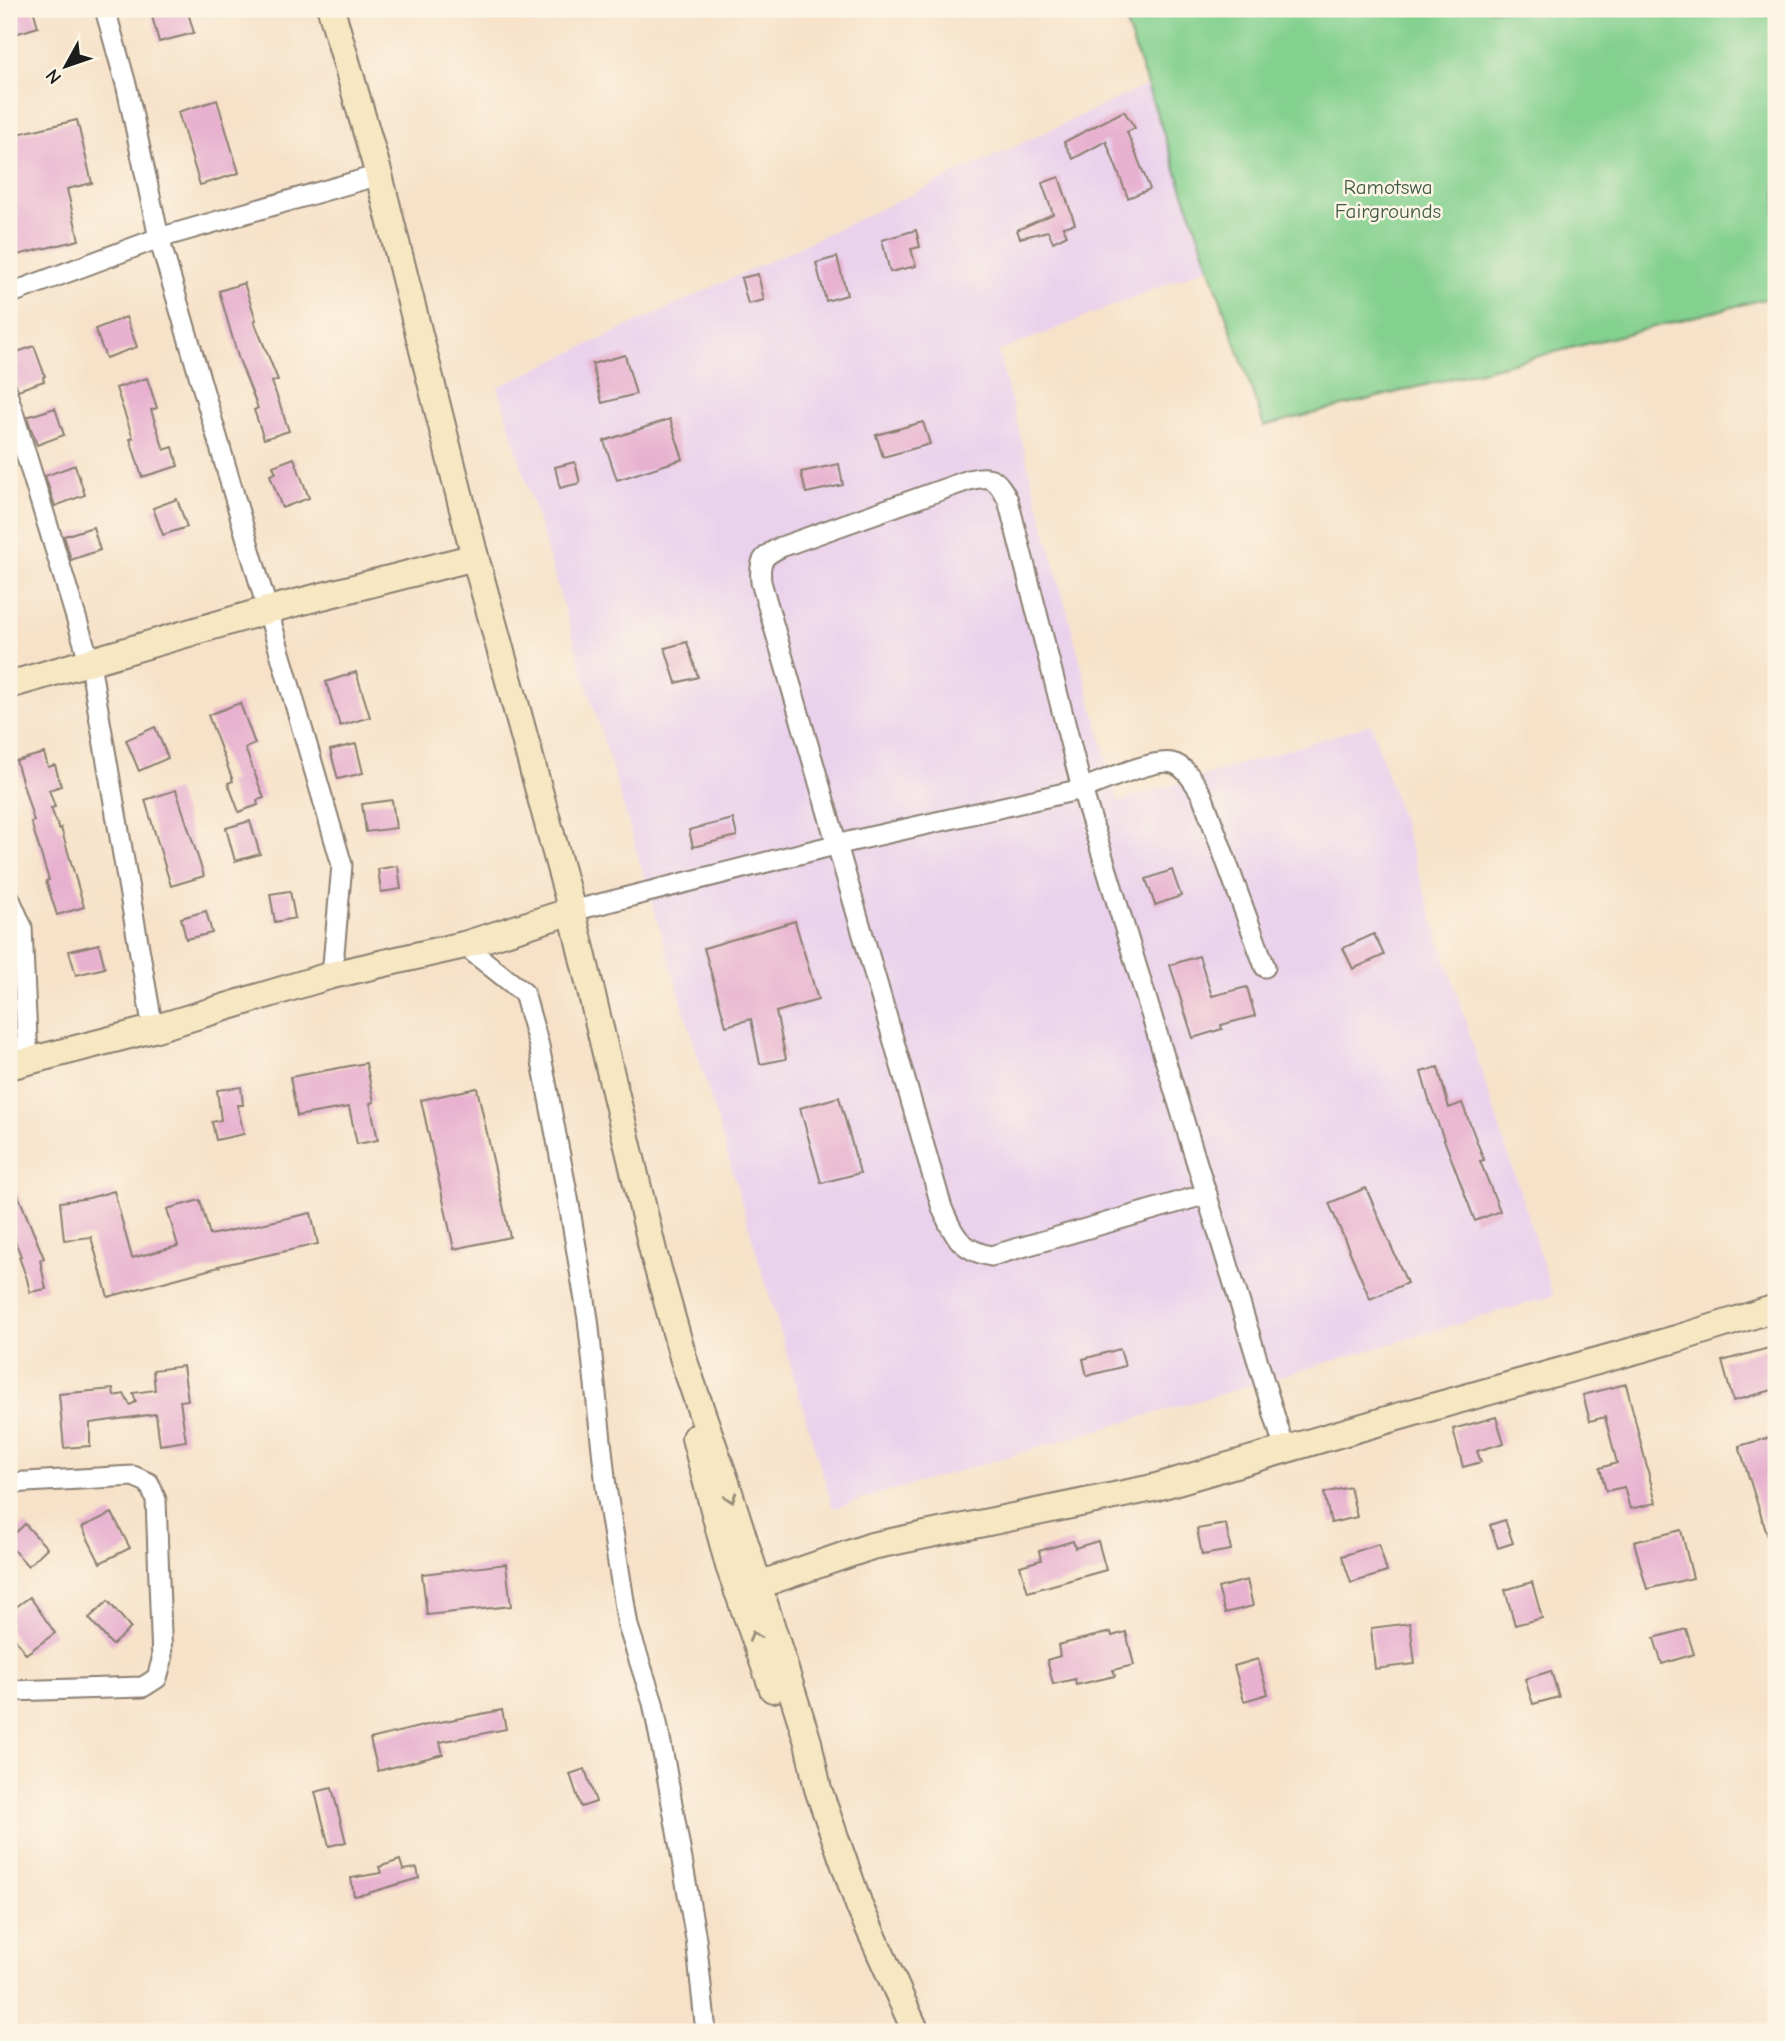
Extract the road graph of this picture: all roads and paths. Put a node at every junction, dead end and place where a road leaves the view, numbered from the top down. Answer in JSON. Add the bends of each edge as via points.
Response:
{"nodes":[{"id":1,"x":105,"y":9,"type":"edge"},
{"id":2,"x":331,"y":9,"type":"edge"},
{"id":3,"x":379,"y":175,"type":"junction"},
{"id":4,"x":159,"y":238,"type":"junction"},
{"id":5,"x":9,"y":293,"type":"edge"},
{"id":6,"x":9,"y":399,"type":"edge"},
{"id":7,"x":475,"y":557,"type":"junction"},
{"id":8,"x":268,"y":610,"type":"junction"},
{"id":9,"x":90,"y":663,"type":"junction"},
{"id":10,"x":9,"y":685,"type":"edge"},
{"id":11,"x":1082,"y":789,"type":"junction"},
{"id":12,"x":835,"y":845,"type":"junction"},
{"id":13,"x":9,"y":897,"type":"edge"},
{"id":14,"x":572,"y":911,"type":"junction"},
{"id":15,"x":464,"y":945,"type":"junction"},
{"id":16,"x":1265,"y":967,"type":"dead end"},
{"id":17,"x":332,"y":975,"type":"junction"},
{"id":18,"x":153,"y":1029,"type":"junction"},
{"id":19,"x":18,"y":1064,"type":"edge"},
{"id":20,"x":1207,"y":1194,"type":"junction"},
{"id":21,"x":1776,"y":1308,"type":"edge"},
{"id":22,"x":1284,"y":1450,"type":"junction"},
{"id":23,"x":9,"y":1483,"type":"edge"},
{"id":24,"x":748,"y":1588,"type":"junction"},
{"id":25,"x":9,"y":1691,"type":"edge"},
{"id":26,"x":706,"y":2032,"type":"edge"},
{"id":27,"x":916,"y":2032,"type":"edge"}],
"edges":[{"from":1,"to":4,"type":"street"},
{"from":2,"to":3,"type":"main road"},
{"from":3,"to":4,"type":"street"},
{"from":3,"to":7,"type":"main road"},
{"from":4,"to":5,"type":"street"},
{"from":4,"to":8,"type":"street"},
{"from":6,"to":9,"type":"street"},
{"from":7,"to":8,"type":"main road"},
{"from":7,"to":14,"type":"main road"},
{"from":8,"to":9,"type":"main road"},
{"from":8,"to":17,"type":"street","via":[[342,865]]},
{"from":9,"to":10,"type":"main road"},
{"from":9,"to":18,"type":"street"},
{"from":11,"to":12,"type":"street"},
{"from":11,"to":12,"type":"street","via":[[1008,500],[1002,487],[982,477],[781,547],[761,562],[761,582]]},
{"from":11,"to":16,"type":"street","via":[[1155,763],[1173,763],[1187,772],[1202,795]]},
{"from":11,"to":20,"type":"street"},
{"from":12,"to":14,"type":"street"},
{"from":12,"to":20,"type":"street","via":[[942,1208],[962,1244],[977,1254],[991,1256]]},
{"from":13,"to":19,"type":"street","via":[[22,927]]},
{"from":14,"to":15,"type":"main road"},
{"from":14,"to":24,"type":"main road","via":[[654,1255],[685,1364],[692,1429],[707,1488]]},
{"from":15,"to":17,"type":"main road"},
{"from":15,"to":26,"type":"street","via":[[524,993],[539,1046],[588,1319],[606,1487],[628,1626],[653,1703],[666,1764],[696,1939]]},
{"from":17,"to":18,"type":"main road"},
{"from":18,"to":19,"type":"main road"},
{"from":20,"to":22,"type":"street"},
{"from":21,"to":22,"type":"main road"},
{"from":22,"to":24,"type":"main road","via":[[1153,1488],[872,1546]]},
{"from":23,"to":25,"type":"street","via":[[133,1476],[149,1483],[156,1500],[162,1660],[157,1678],[144,1687]]},
{"from":24,"to":27,"type":"main road","via":[[808,1742],[818,1789],[860,1908]]}]}
